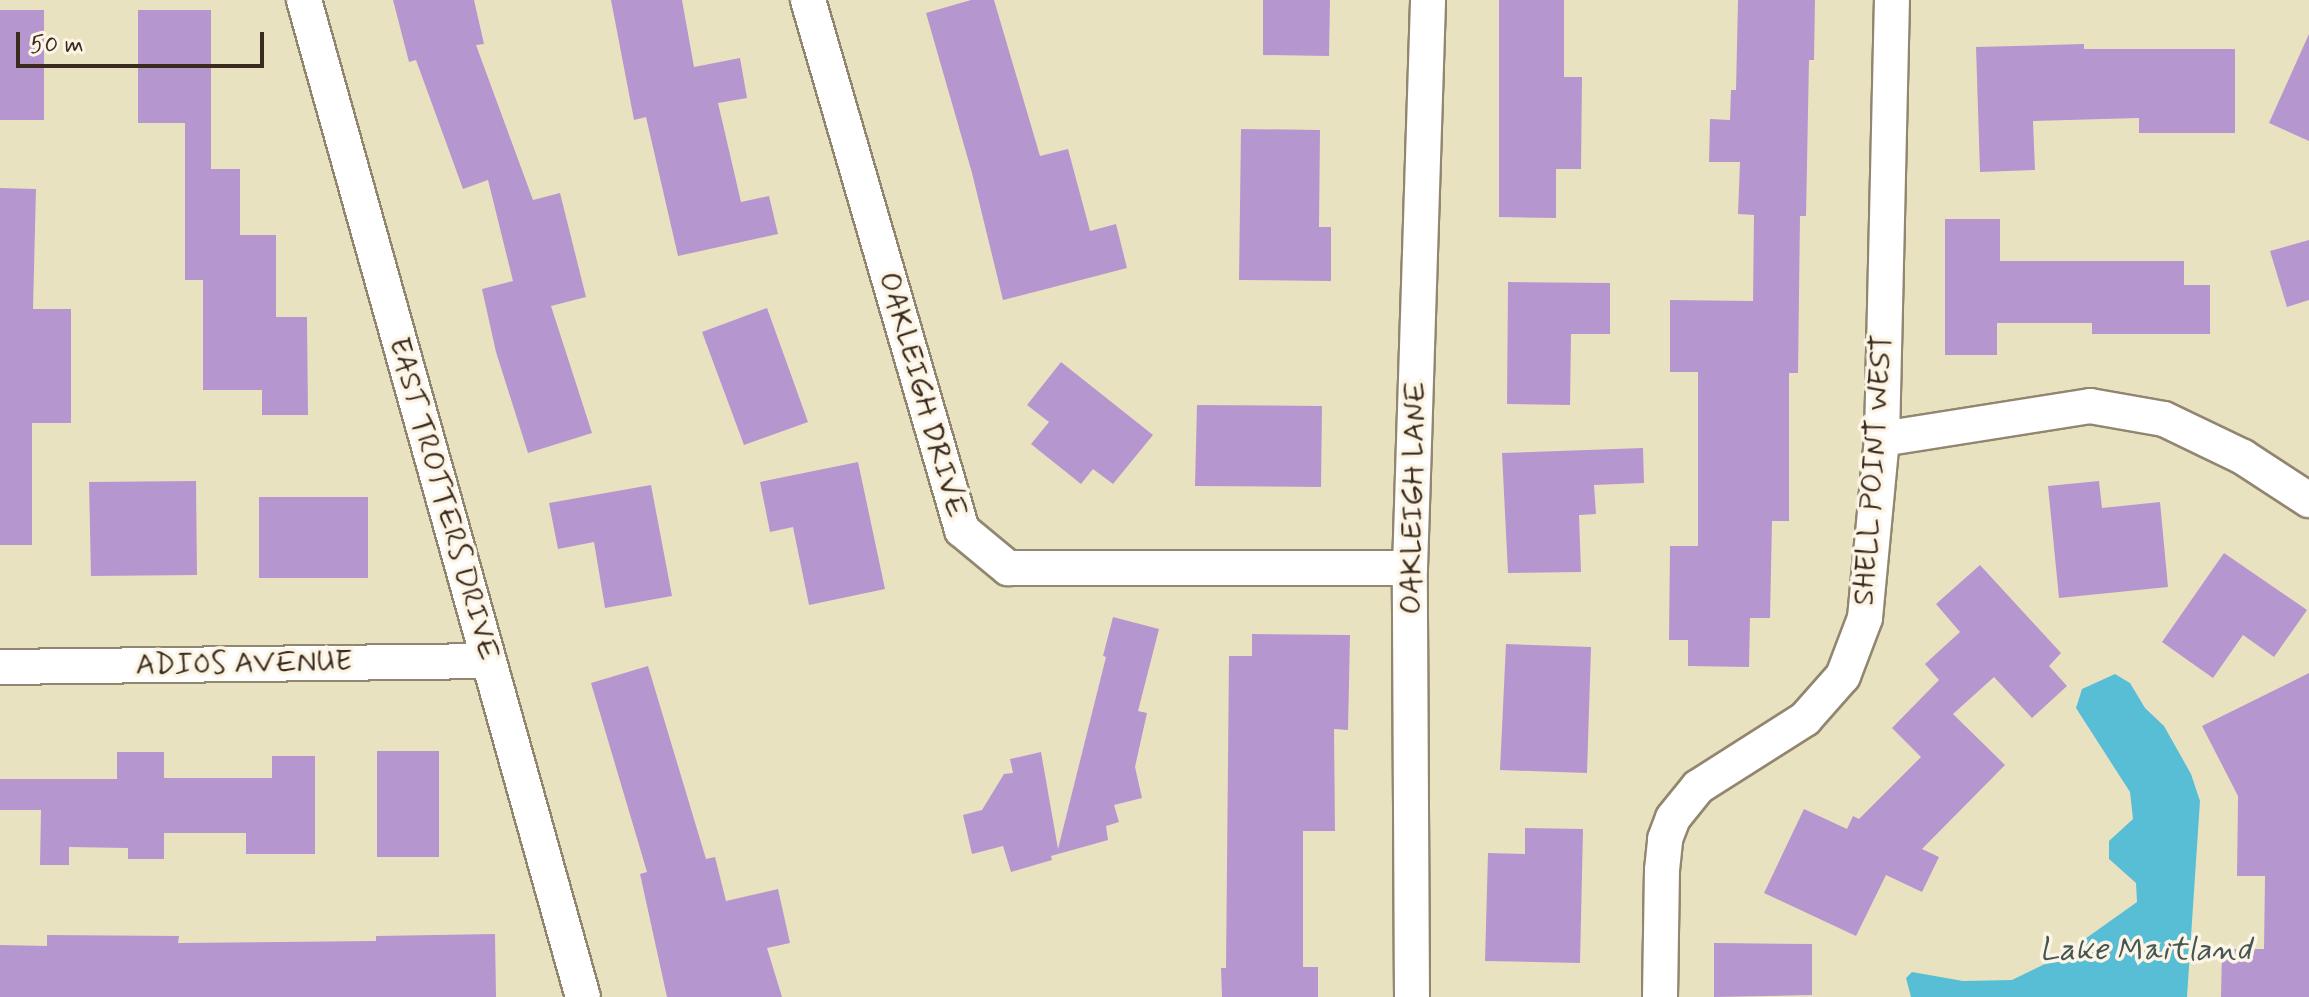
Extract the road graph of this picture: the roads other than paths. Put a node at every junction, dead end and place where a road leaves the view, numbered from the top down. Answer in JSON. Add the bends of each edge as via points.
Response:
{"nodes":[{"id":1,"x":304,"y":0,"type":"edge"},
{"id":2,"x":808,"y":0,"type":"edge"},
{"id":3,"x":1428,"y":0,"type":"edge"},
{"id":4,"x":1892,"y":0,"type":"edge"},
{"id":5,"x":1882,"y":439,"type":"junction"},
{"id":6,"x":2309,"y":500,"type":"edge"},
{"id":7,"x":1410,"y":568,"type":"junction"},
{"id":8,"x":488,"y":661,"type":"junction"},
{"id":9,"x":0,"y":667,"type":"edge"},
{"id":10,"x":583,"y":997,"type":"edge"},
{"id":11,"x":1412,"y":997,"type":"edge"},
{"id":12,"x":1660,"y":997,"type":"edge"}],
"edges":[{"from":1,"to":8,"type":"street","name":"EAST TROTTERS DRIVE"},
{"from":2,"to":7,"type":"street","name":"OAKLEIGH DRIVE","via":[[962,530],[1008,568]]},
{"from":3,"to":7,"type":"street","name":"OAKLEIGH LANE"},
{"from":4,"to":5,"type":"street","name":"SHELL POINT WEST"},
{"from":5,"to":6,"type":"street","via":[[2090,406],[2164,419],[2243,457]]},
{"from":5,"to":12,"type":"street","name":"SHELL POINT WEST","via":[[1865,618],[1843,676],[1805,719],[1698,787],[1673,818],[1662,870]]},
{"from":7,"to":11,"type":"street","name":"OAKLEIGH LANE"},
{"from":8,"to":9,"type":"street","name":"ADIOS AVENUE"},
{"from":8,"to":10,"type":"street","name":"EAST TROTTERS DRIVE"}]}
